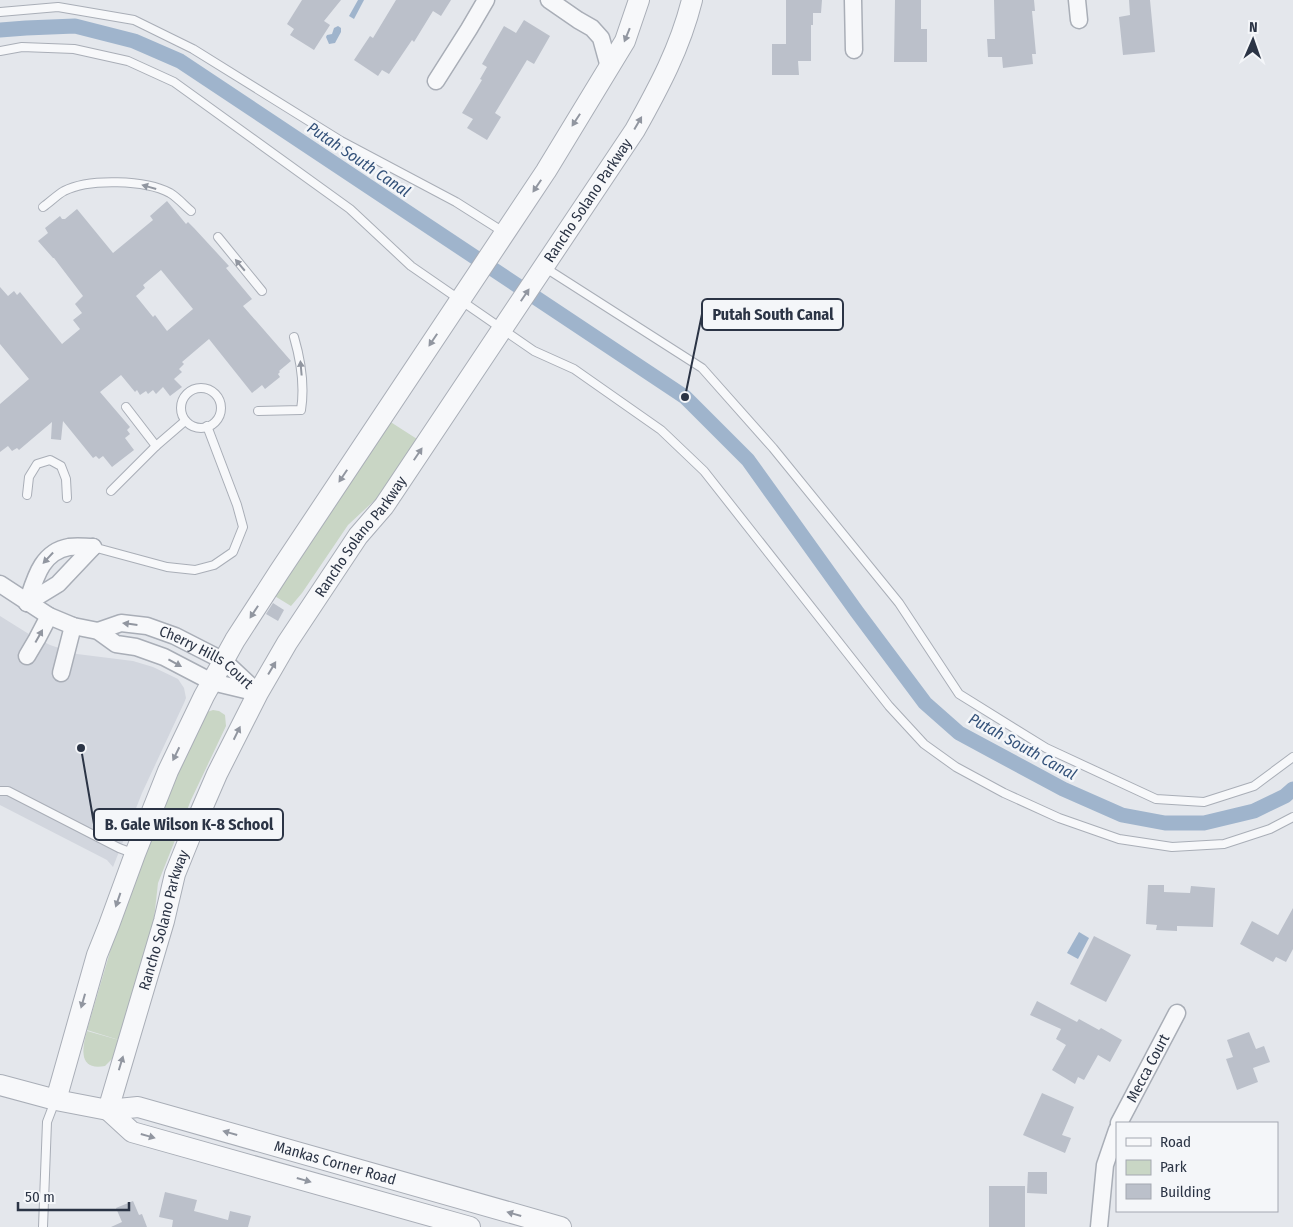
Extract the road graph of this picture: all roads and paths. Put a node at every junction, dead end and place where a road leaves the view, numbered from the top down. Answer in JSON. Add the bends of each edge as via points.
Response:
{"nodes":[{"id":1,"x":486,"y":0,"type":"edge"},
{"id":2,"x":550,"y":0,"type":"edge"},
{"id":3,"x":639,"y":0,"type":"edge"},
{"id":4,"x":692,"y":0,"type":"edge"},
{"id":5,"x":853,"y":0,"type":"edge"},
{"id":6,"x":1077,"y":0,"type":"edge"},
{"id":7,"x":0,"y":12,"type":"edge"},
{"id":8,"x":1079,"y":20,"type":"dead end"},
{"id":9,"x":854,"y":50,"type":"dead end"},
{"id":10,"x":0,"y":51,"type":"edge"},
{"id":11,"x":609,"y":67,"type":"junction"},
{"id":12,"x":436,"y":81,"type":"dead end"},
{"id":13,"x":43,"y":207,"type":"dead end"},
{"id":14,"x":191,"y":211,"type":"dead end"},
{"id":15,"x":218,"y":237,"type":"dead end"},
{"id":16,"x":501,"y":239,"type":"junction"},
{"id":17,"x":543,"y":269,"type":"junction"},
{"id":18,"x":262,"y":291,"type":"dead end"},
{"id":19,"x":464,"y":294,"type":"junction"},
{"id":20,"x":505,"y":324,"type":"junction"},
{"id":21,"x":294,"y":337,"type":"dead end"},
{"id":22,"x":126,"y":407,"type":"dead end"},
{"id":23,"x":258,"y":411,"type":"dead end"},
{"id":24,"x":185,"y":421,"type":"junction"},
{"id":25,"x":208,"y":426,"type":"junction"},
{"id":26,"x":156,"y":446,"type":"junction"},
{"id":27,"x":111,"y":490,"type":"dead end"},
{"id":28,"x":27,"y":495,"type":"dead end"},
{"id":29,"x":67,"y":498,"type":"dead end"},
{"id":30,"x":93,"y":548,"type":"junction"},
{"id":31,"x":0,"y":584,"type":"edge"},
{"id":32,"x":27,"y":603,"type":"junction"},
{"id":33,"x":49,"y":616,"type":"junction"},
{"id":34,"x":73,"y":626,"type":"junction"},
{"id":35,"x":98,"y":631,"type":"junction"},
{"id":36,"x":26,"y":656,"type":"dead end"},
{"id":37,"x":224,"y":661,"type":"junction"},
{"id":38,"x":61,"y":673,"type":"dead end"},
{"id":39,"x":212,"y":682,"type":"junction"},
{"id":40,"x":258,"y":693,"type":"junction"},
{"id":41,"x":1293,"y":756,"type":"edge"},
{"id":42,"x":4,"y":791,"type":"edge"},
{"id":43,"x":1293,"y":817,"type":"edge"},
{"id":44,"x":134,"y":854,"type":"junction"},
{"id":45,"x":1177,"y":1013,"type":"dead end"},
{"id":46,"x":0,"y":1085,"type":"edge"},
{"id":47,"x":56,"y":1100,"type":"junction"},
{"id":48,"x":108,"y":1110,"type":"junction"},
{"id":49,"x":1120,"y":1122,"type":"edge"},
{"id":50,"x":1116,"y":1133,"type":"edge"},
{"id":51,"x":43,"y":1227,"type":"edge"},
{"id":52,"x":470,"y":1227,"type":"edge"},
{"id":53,"x":561,"y":1227,"type":"edge"},
{"id":54,"x":1099,"y":1227,"type":"edge"}],
"edges":[{"from":1,"to":12,"type":"street"},
{"from":2,"to":11,"type":"street","via":[[592,28],[601,38]]},
{"from":3,"to":11,"type":"street","one_way":true,"via":[[625,40]]},
{"from":17,"to":4,"type":"street","name":"Rancho Solano Parkway","one_way":true,"via":[[656,94],[673,58]]},
{"from":5,"to":9,"type":"street"},
{"from":6,"to":8,"type":"street"},
{"from":7,"to":16,"type":"lane","via":[[58,7],[134,20],[193,49],[340,141],[456,202]]},
{"from":10,"to":19,"type":"lane","via":[[22,47],[74,49],[128,61],[174,82],[350,209],[411,266]]},
{"from":11,"to":16,"type":"street","one_way":true},
{"from":14,"to":13,"type":"lane","one_way":true,"via":[[170,193],[145,185],[117,182],[92,183],[65,190]]},
{"from":18,"to":15,"type":"lane","one_way":true},
{"from":16,"to":19,"type":"street"},
{"from":20,"to":17,"type":"street","name":"Rancho Solano Parkway","one_way":true},
{"from":17,"to":41,"type":"lane","via":[[702,368],[774,448],[899,603],[959,694],[1046,748],[1156,799],[1204,802],[1254,786]]},
{"from":19,"to":20,"type":"lane"},
{"from":19,"to":37,"type":"street","one_way":true,"via":[[279,572]]},
{"from":40,"to":20,"type":"street","name":"Rancho Solano Parkway","one_way":true,"via":[[358,536],[384,506]]},
{"from":20,"to":43,"type":"lane","via":[[534,351],[574,369],[661,430],[704,472],[889,706],[924,744],[956,767],[1051,814],[1119,839],[1172,847],[1224,844],[1270,830]]},
{"from":23,"to":21,"type":"lane","one_way":true,"via":[[301,410],[302,364]]},
{"from":22,"to":26,"type":"lane"},
{"from":24,"to":25,"type":"lane","via":[[196,427]]},
{"from":24,"to":25,"type":"lane","via":[[180,408],[184,396],[195,388],[209,389],[220,405],[218,418]]},
{"from":24,"to":26,"type":"lane"},
{"from":25,"to":30,"type":"lane","via":[[243,527],[232,552],[214,565],[195,570],[167,567]]},
{"from":26,"to":27,"type":"lane"},
{"from":28,"to":29,"type":"lane","via":[[29,477],[37,464],[50,460],[61,466],[66,479]]},
{"from":30,"to":32,"type":"street","via":[[58,584]]},
{"from":30,"to":32,"type":"street","one_way":true,"via":[[70,547],[53,552],[37,570]]},
{"from":31,"to":32,"type":"street","name":"Cherry Hills Court"},
{"from":32,"to":33,"type":"street","name":"Cherry Hills Court"},
{"from":33,"to":34,"type":"street","name":"Cherry Hills Court"},
{"from":36,"to":33,"type":"street","one_way":true},
{"from":34,"to":35,"type":"street","name":"Cherry Hills Court"},
{"from":34,"to":38,"type":"street"},
{"from":37,"to":35,"type":"street","name":"Cherry Hills Court","one_way":true,"via":[[147,626],[121,623]]},
{"from":35,"to":39,"type":"street","name":"Cherry Hills Court","one_way":true,"via":[[116,644],[164,657]]},
{"from":37,"to":39,"type":"street"},
{"from":37,"to":40,"type":"street","name":"Cherry Hills Court"},
{"from":39,"to":40,"type":"street","name":"Cherry Hills Court"},
{"from":39,"to":44,"type":"street","one_way":true,"via":[[168,771]]},
{"from":48,"to":40,"type":"street","name":"Rancho Solano Parkway","one_way":true,"via":[[175,874],[213,783]]},
{"from":42,"to":44,"type":"lane"},
{"from":44,"to":47,"type":"street","one_way":true,"via":[[96,954]]},
{"from":45,"to":49,"type":"street","name":"Mecca Court"},
{"from":46,"to":47,"type":"street","name":"Mankas Corner Road"},
{"from":47,"to":48,"type":"street","name":"Mankas Corner Road"},
{"from":47,"to":51,"type":"lane","via":[[47,1122]]},
{"from":48,"to":52,"type":"street","name":"Mankas Corner Road","one_way":true,"via":[[132,1132]]},
{"from":53,"to":48,"type":"street","name":"Mankas Corner Road","one_way":true,"via":[[138,1107]]},
{"from":50,"to":54,"type":"street","via":[[1105,1165]]}]}
